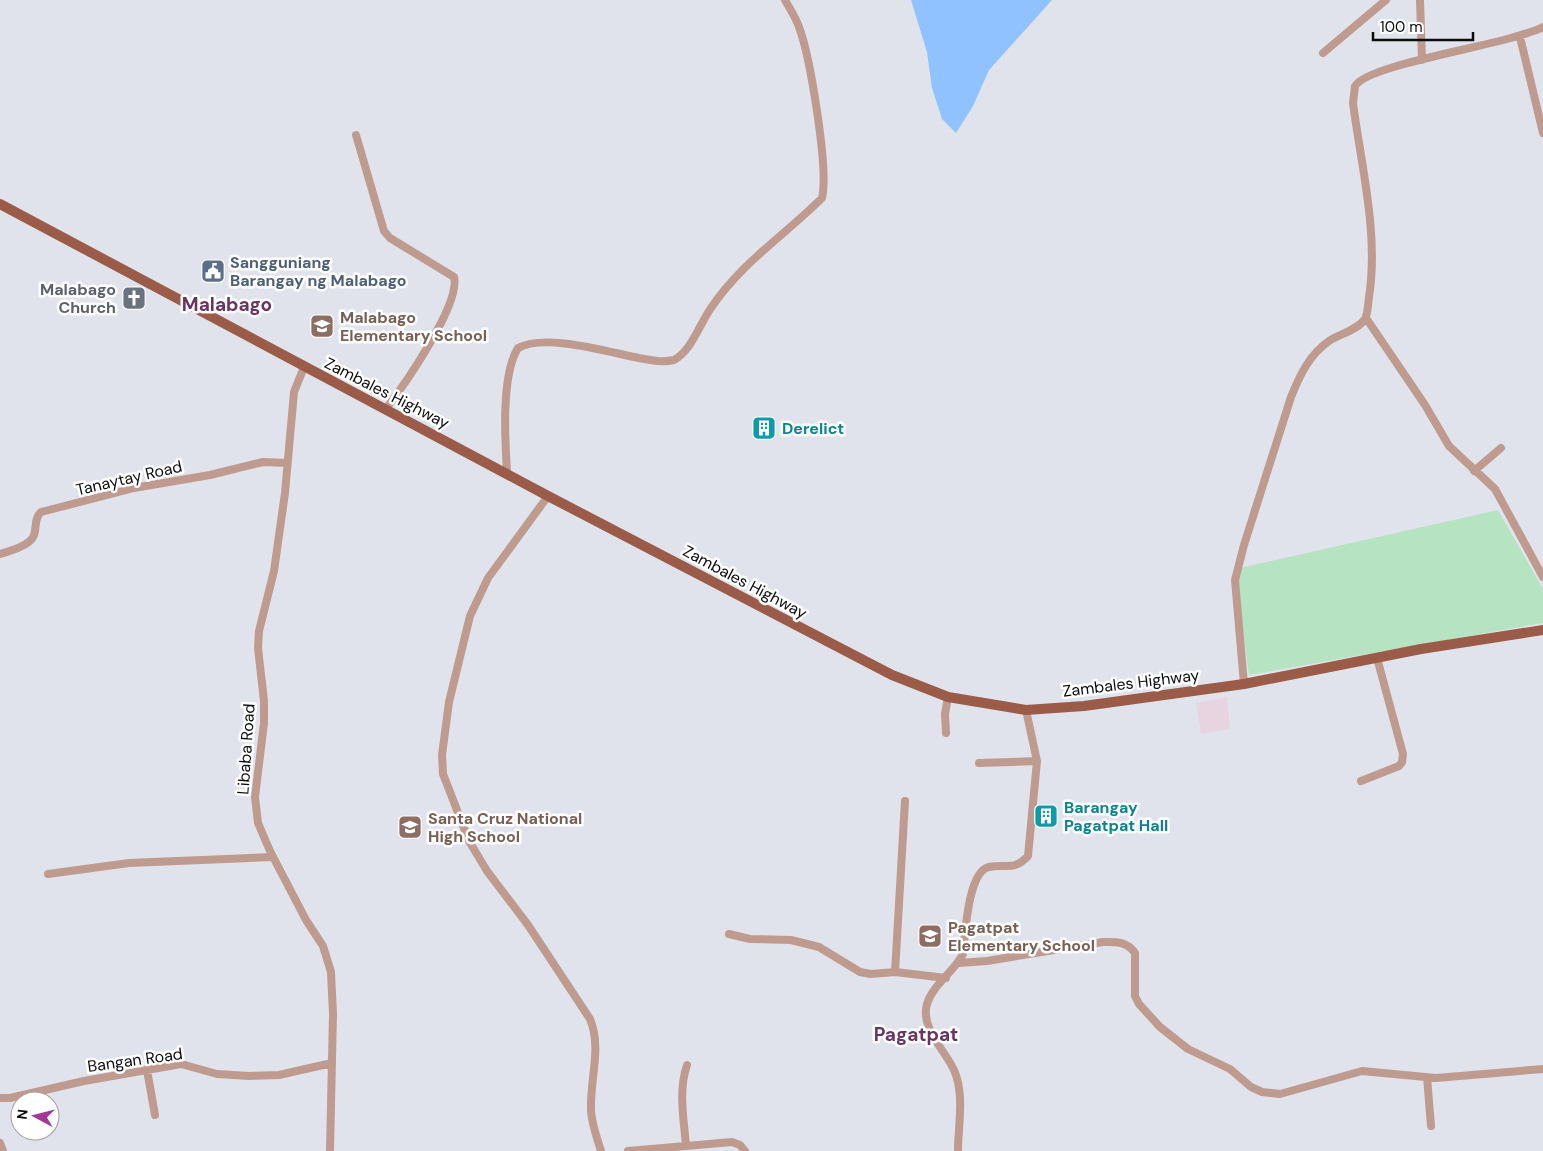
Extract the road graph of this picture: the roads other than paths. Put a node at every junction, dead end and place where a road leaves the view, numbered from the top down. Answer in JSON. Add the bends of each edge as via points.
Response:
{"nodes":[{"id":1,"x":785,"y":0,"type":"edge"},
{"id":2,"x":1386,"y":0,"type":"edge"},
{"id":3,"x":1420,"y":0,"type":"edge"},
{"id":4,"x":1543,"y":27,"type":"edge"},
{"id":5,"x":1520,"y":36,"type":"junction"},
{"id":6,"x":1323,"y":53,"type":"dead end"},
{"id":7,"x":1422,"y":60,"type":"junction"},
{"id":8,"x":1543,"y":133,"type":"edge"},
{"id":9,"x":356,"y":135,"type":"dead end"},
{"id":10,"x":0,"y":204,"type":"edge"},
{"id":11,"x":1366,"y":318,"type":"junction"},
{"id":12,"x":304,"y":367,"type":"junction"},
{"id":13,"x":385,"y":410,"type":"junction"},
{"id":14,"x":1501,"y":448,"type":"dead end"},
{"id":15,"x":287,"y":463,"type":"junction"},
{"id":16,"x":1474,"y":471,"type":"junction"},
{"id":17,"x":507,"y":472,"type":"junction"},
{"id":18,"x":548,"y":496,"type":"junction"},
{"id":19,"x":0,"y":554,"type":"edge"},
{"id":20,"x":1543,"y":577,"type":"edge"},
{"id":21,"x":1543,"y":630,"type":"edge"},
{"id":22,"x":1377,"y":658,"type":"junction"},
{"id":23,"x":1244,"y":684,"type":"junction"},
{"id":24,"x":948,"y":697,"type":"junction"},
{"id":25,"x":1026,"y":710,"type":"junction"},
{"id":26,"x":946,"y":733,"type":"dead end"},
{"id":27,"x":1037,"y":761,"type":"junction"},
{"id":28,"x":979,"y":764,"type":"dead end"},
{"id":29,"x":1361,"y":781,"type":"dead end"},
{"id":30,"x":905,"y":801,"type":"dead end"},
{"id":31,"x":272,"y":857,"type":"junction"},
{"id":32,"x":48,"y":874,"type":"dead end"},
{"id":33,"x":730,"y":934,"type":"dead end"},
{"id":34,"x":959,"y":962,"type":"junction"},
{"id":35,"x":895,"y":972,"type":"junction"},
{"id":36,"x":946,"y":978,"type":"junction"},
{"id":37,"x":332,"y":1062,"type":"junction"},
{"id":38,"x":687,"y":1065,"type":"dead end"},
{"id":39,"x":1543,"y":1069,"type":"edge"},
{"id":40,"x":147,"y":1070,"type":"junction"},
{"id":41,"x":1427,"y":1077,"type":"junction"},
{"id":42,"x":0,"y":1098,"type":"edge"},
{"id":43,"x":155,"y":1115,"type":"dead end"},
{"id":44,"x":1431,"y":1126,"type":"dead end"},
{"id":45,"x":0,"y":1143,"type":"edge"},
{"id":46,"x":686,"y":1146,"type":"junction"},
{"id":47,"x":3,"y":1151,"type":"edge"},
{"id":48,"x":330,"y":1151,"type":"edge"},
{"id":49,"x":601,"y":1151,"type":"edge"},
{"id":50,"x":628,"y":1151,"type":"edge"},
{"id":51,"x":745,"y":1151,"type":"edge"},
{"id":52,"x":958,"y":1151,"type":"edge"}],
"edges":[{"from":1,"to":17,"type":"street","via":[[800,28],[808,62],[820,136],[825,186],[822,198],[741,269],[711,308],[688,346],[674,360],[655,361],[552,342],[533,342],[518,348],[512,363],[506,401]]},
{"from":2,"to":6,"type":"street"},
{"from":3,"to":7,"type":"street"},
{"from":4,"to":5,"type":"street"},
{"from":5,"to":7,"type":"street"},
{"from":5,"to":8,"type":"street"},
{"from":7,"to":11,"type":"street","via":[[1365,76],[1358,80],[1353,93],[1373,245]]},
{"from":9,"to":13,"type":"street","via":[[384,231],[390,238],[454,277],[455,282],[447,309],[424,353]]},
{"from":10,"to":12,"type":"main road","name":"Zambales Highway"},
{"from":11,"to":16,"type":"street","via":[[1449,446]]},
{"from":11,"to":23,"type":"street","via":[[1313,355],[1291,397],[1236,580]]},
{"from":12,"to":13,"type":"main road","name":"Zambales Highway"},
{"from":12,"to":15,"type":"street","name":"Libaba Road","via":[[294,392]]},
{"from":13,"to":17,"type":"main road","name":"Zambales Highway"},
{"from":14,"to":16,"type":"street"},
{"from":15,"to":19,"type":"street","name":"Tanaytay Road","via":[[263,462],[134,488],[41,512],[30,541]]},
{"from":15,"to":31,"type":"street","name":"Libaba Road","via":[[274,571],[263,611],[258,648],[264,723],[255,797],[258,823]]},
{"from":16,"to":20,"type":"street","via":[[1495,489]]},
{"from":17,"to":18,"type":"main road","name":"Zambales Highway"},
{"from":18,"to":24,"type":"main road","name":"Zambales Highway","via":[[892,676]]},
{"from":18,"to":49,"type":"street","via":[[488,578],[470,616],[449,702],[442,755],[443,774],[469,841],[487,871],[528,925],[590,1018],[596,1047],[591,1110]]},
{"from":21,"to":22,"type":"main road","name":"Zambales Highway"},
{"from":22,"to":23,"type":"main road","name":"Zambales Highway"},
{"from":22,"to":29,"type":"street","via":[[1403,754],[1402,762]]},
{"from":23,"to":25,"type":"main road","name":"Zambales Highway","via":[[1084,706]]},
{"from":24,"to":25,"type":"main road","name":"Zambales Highway"},
{"from":24,"to":26,"type":"street"},
{"from":25,"to":27,"type":"street"},
{"from":27,"to":28,"type":"street"},
{"from":27,"to":34,"type":"street","via":[[1028,856],[1016,866],[990,866],[977,875]]},
{"from":30,"to":35,"type":"street"},
{"from":31,"to":32,"type":"street","via":[[129,862]]},
{"from":31,"to":37,"type":"street","name":"Libaba Road","via":[[328,958],[333,1014]]},
{"from":33,"to":35,"type":"street","via":[[750,939],[791,940],[819,947],[860,972]]},
{"from":34,"to":36,"type":"street"},
{"from":34,"to":41,"type":"street","via":[[996,960],[1103,942],[1122,943],[1135,953],[1135,996],[1160,1027],[1188,1049],[1230,1069],[1262,1092],[1280,1094],[1362,1071]]},
{"from":35,"to":36,"type":"street"},
{"from":36,"to":52,"type":"street","via":[[935,990],[926,1011],[932,1034],[955,1071],[960,1092]]},
{"from":37,"to":40,"type":"street","name":"Bangan Road","via":[[280,1075],[217,1074],[181,1064]]},
{"from":37,"to":48,"type":"street","name":"Libaba Road"},
{"from":38,"to":46,"type":"street","via":[[682,1094]]},
{"from":39,"to":41,"type":"street"},
{"from":40,"to":42,"type":"street","name":"Bangan Road"},
{"from":40,"to":43,"type":"street"},
{"from":41,"to":44,"type":"street"},
{"from":45,"to":47,"type":"street"},
{"from":46,"to":50,"type":"street"},
{"from":46,"to":51,"type":"street","via":[[732,1142],[740,1144]]}]}
